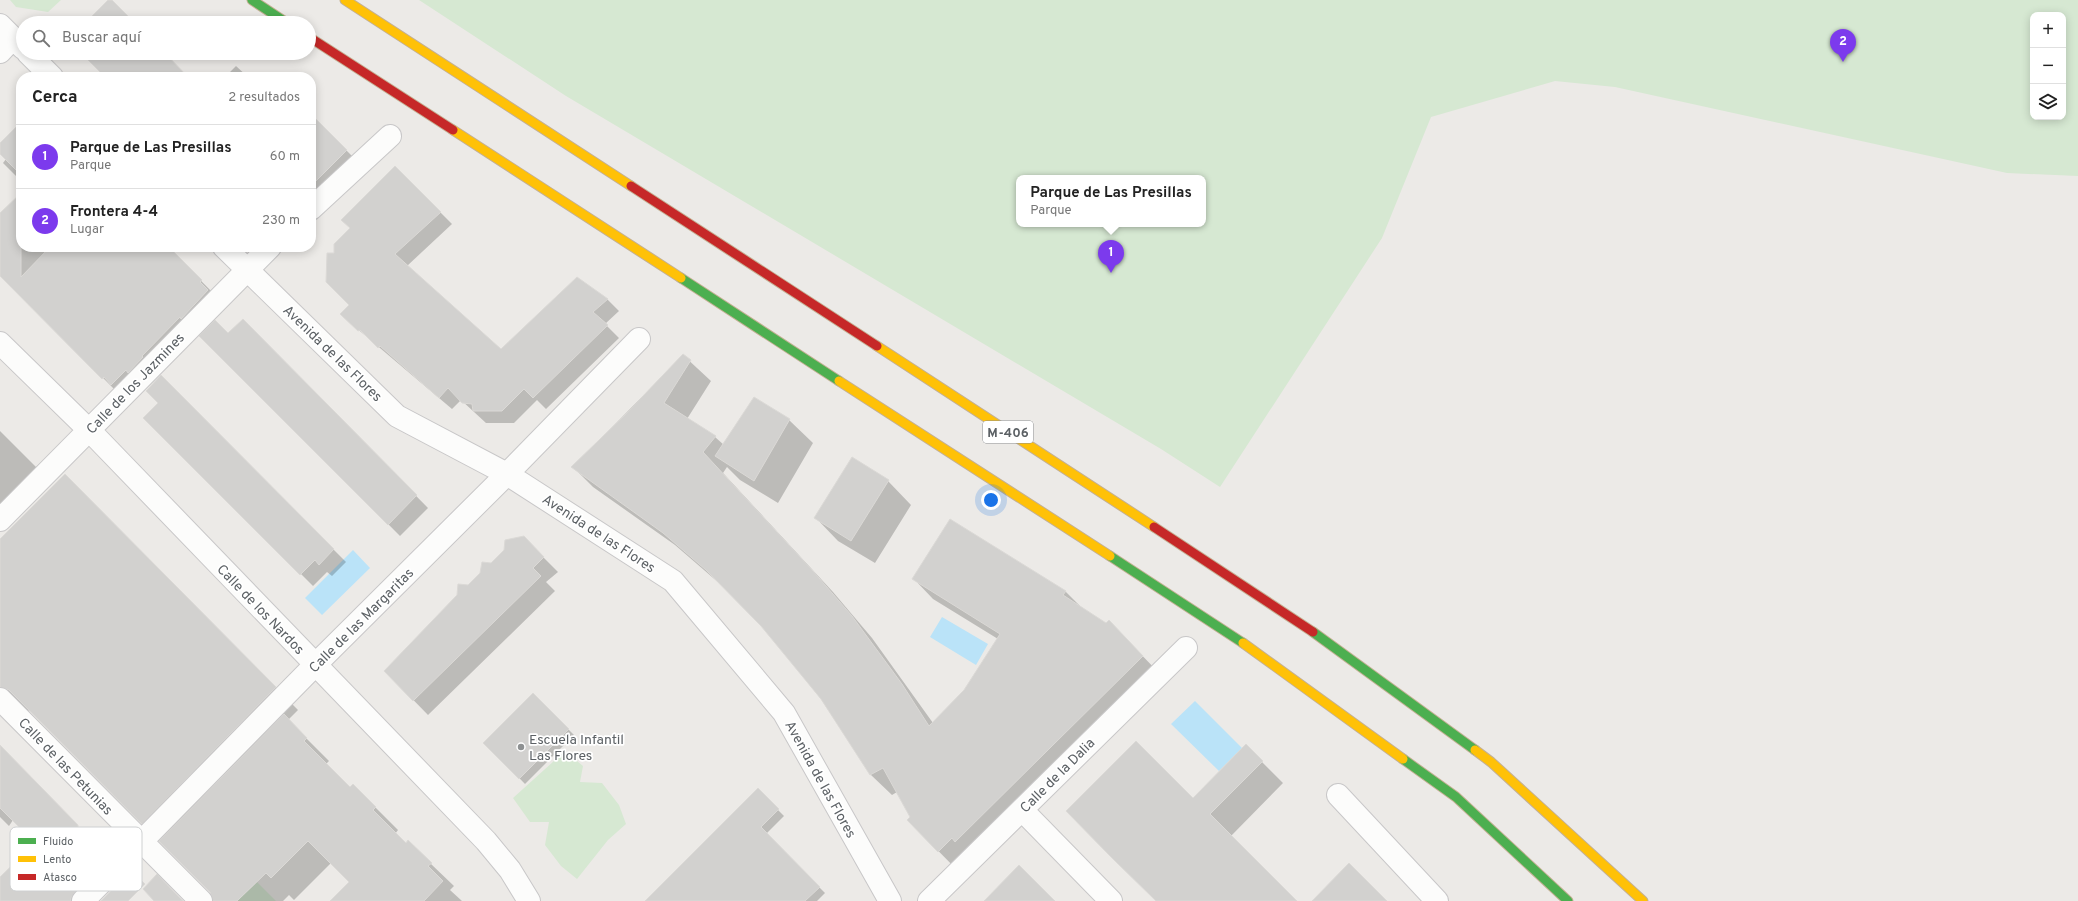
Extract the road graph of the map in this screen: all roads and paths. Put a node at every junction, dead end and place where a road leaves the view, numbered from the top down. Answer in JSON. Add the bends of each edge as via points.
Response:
{"nodes":[{"id":1,"x":252,"y":0,"type":"edge"},
{"id":2,"x":345,"y":0,"type":"edge"},
{"id":3,"x":276,"y":16,"type":"edge"},
{"id":4,"x":316,"y":42,"type":"edge"},
{"id":5,"x":32,"y":60,"type":"edge"},
{"id":6,"x":46,"y":72,"type":"edge"},
{"id":7,"x":390,"y":136,"type":"dead end"},
{"id":8,"x":316,"y":203,"type":"edge"},
{"id":9,"x":229,"y":252,"type":"edge"},
{"id":10,"x":265,"y":252,"type":"edge"},
{"id":11,"x":246,"y":270,"type":"junction"},
{"id":12,"x":639,"y":339,"type":"dead end"},
{"id":13,"x":0,"y":343,"type":"edge"},
{"id":14,"x":90,"y":430,"type":"junction"},
{"id":15,"x":507,"y":474,"type":"junction"},
{"id":16,"x":0,"y":520,"type":"edge"},
{"id":17,"x":1186,"y":648,"type":"dead end"},
{"id":18,"x":315,"y":665,"type":"junction"},
{"id":19,"x":0,"y":699,"type":"edge"},
{"id":20,"x":1338,"y":796,"type":"dead end"},
{"id":21,"x":1022,"y":810,"type":"junction"},
{"id":22,"x":126,"y":827,"type":"edge"},
{"id":23,"x":142,"y":843,"type":"joint"},
{"id":24,"x":93,"y":891,"type":"edge"},
{"id":25,"x":83,"y":901,"type":"edge"},
{"id":26,"x":201,"y":901,"type":"edge"},
{"id":27,"x":528,"y":901,"type":"edge"},
{"id":28,"x":890,"y":901,"type":"edge"},
{"id":29,"x":929,"y":901,"type":"edge"},
{"id":30,"x":1111,"y":901,"type":"edge"},
{"id":31,"x":1437,"y":901,"type":"edge"},
{"id":32,"x":1568,"y":901,"type":"edge"},
{"id":33,"x":1643,"y":901,"type":"edge"}],
"edges":[{"from":1,"to":3,"type":"highway"},
{"from":2,"to":33,"type":"highway","number":"M-406","via":[[1296,619],[1491,762]]},
{"from":4,"to":32,"type":"highway","via":[[1266,658],[1456,797]]},
{"from":5,"to":6,"type":"street"},
{"from":7,"to":8,"type":"street"},
{"from":9,"to":11,"type":"street","name":"Avenida de las Flores"},
{"from":10,"to":11,"type":"street","name":"Calle de los Jazmines"},
{"from":11,"to":14,"type":"street","name":"Calle de los Jazmines"},
{"from":11,"to":15,"type":"street","name":"Avenida de las Flores","via":[[398,416]]},
{"from":12,"to":15,"type":"street","name":"Calle de las Margaritas"},
{"from":13,"to":14,"type":"street","name":"Calle de los Nardos"},
{"from":14,"to":16,"type":"street","name":"Calle de los Jazmines"},
{"from":14,"to":18,"type":"street","name":"Calle de los Nardos"},
{"from":15,"to":18,"type":"street","name":"Calle de las Margaritas"},
{"from":15,"to":28,"type":"street","name":"Avenida de las Flores","via":[[673,580],[784,713]]},
{"from":17,"to":21,"type":"street","name":"Calle de la Dalia"},
{"from":18,"to":23,"type":"street","name":"Calle de las Margaritas"},
{"from":18,"to":27,"type":"street","name":"Calle de los Nardos","via":[[486,841],[510,870]]},
{"from":19,"to":22,"type":"street","name":"Calle de las Petunias"},
{"from":20,"to":31,"type":"street"},
{"from":21,"to":29,"type":"street","name":"Calle de la Dalia"},
{"from":21,"to":30,"type":"street"},
{"from":23,"to":26,"type":"street","name":"Calle de las Petunias"},
{"from":24,"to":25,"type":"street","name":"Calle de las Margaritas"}]}
